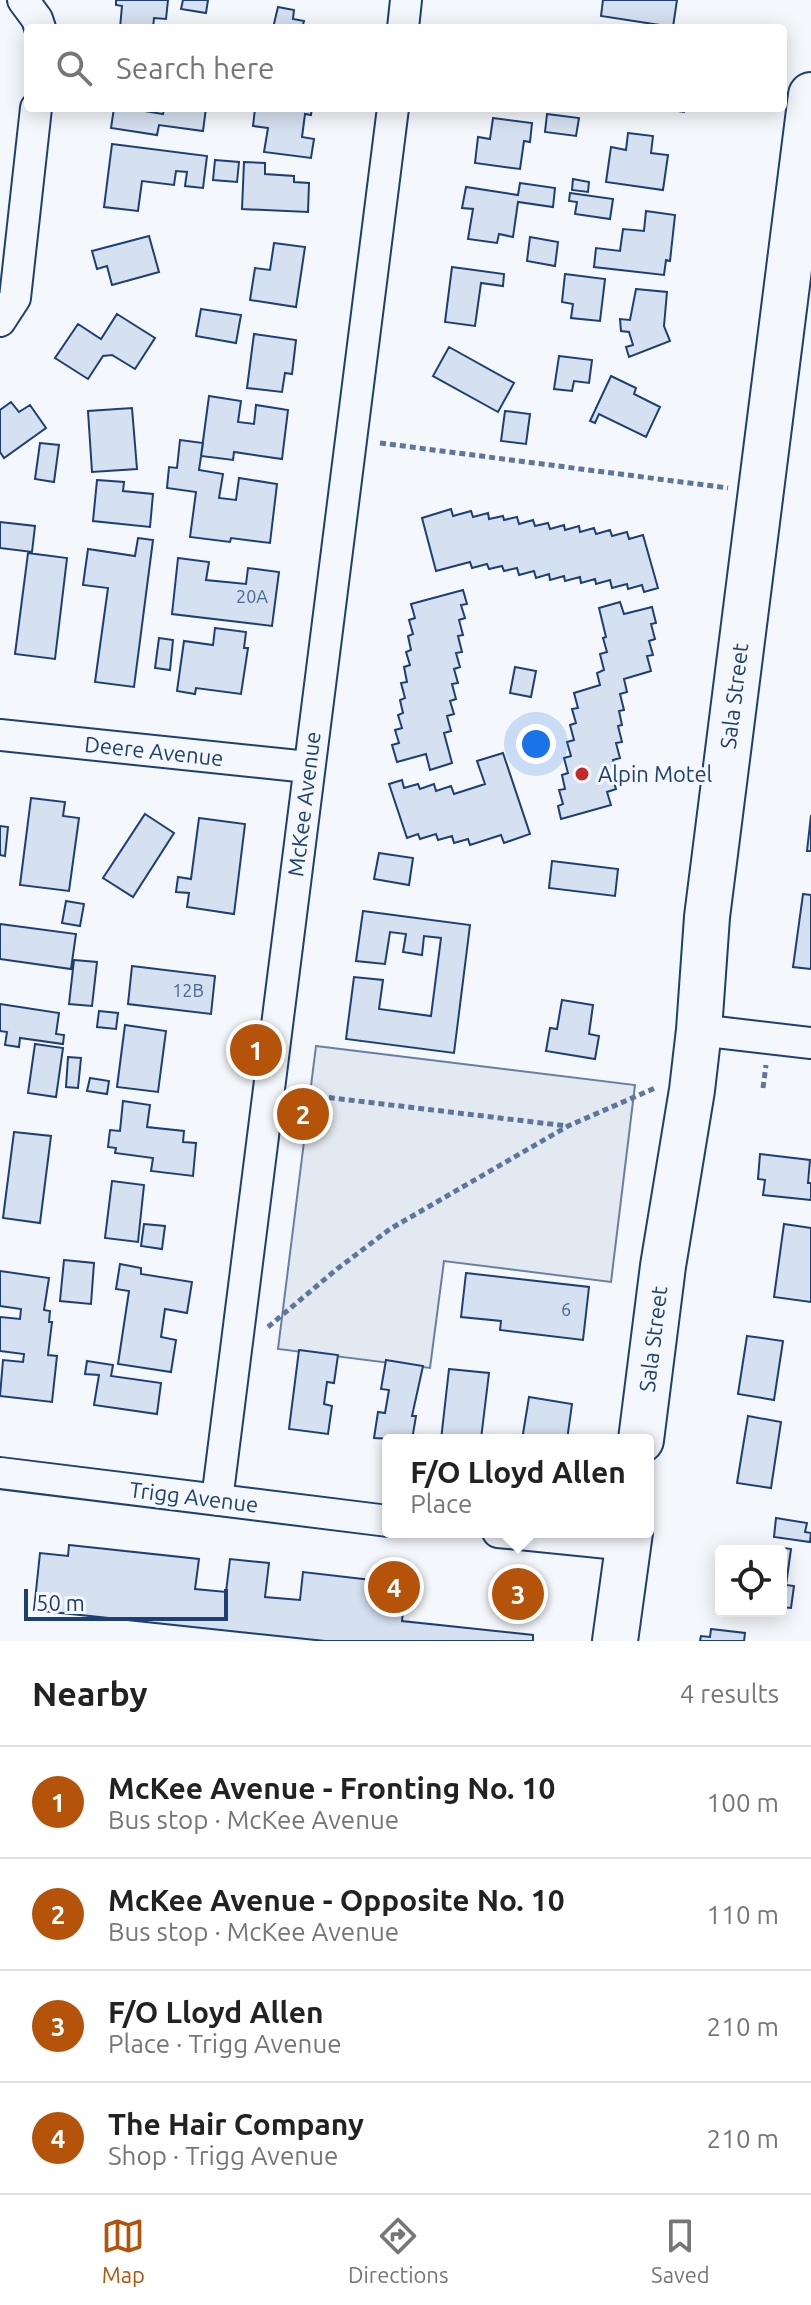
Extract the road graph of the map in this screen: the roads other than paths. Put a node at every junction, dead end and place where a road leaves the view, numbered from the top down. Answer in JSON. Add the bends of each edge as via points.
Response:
{"nodes":[{"id":1,"x":23,"y":0,"type":"edge"},
{"id":2,"x":406,"y":0,"type":"edge"},
{"id":3,"x":39,"y":24,"type":"edge"},
{"id":4,"x":403,"y":24,"type":"edge"},
{"id":5,"x":811,"y":95,"type":"edge"},
{"id":6,"x":36,"y":112,"type":"edge"},
{"id":7,"x":392,"y":112,"type":"edge"},
{"id":8,"x":0,"y":321,"type":"edge"},
{"id":9,"x":0,"y":735,"type":"edge"},
{"id":10,"x":308,"y":767,"type":"junction"},
{"id":11,"x":699,"y":1030,"type":"junction"},
{"id":12,"x":811,"y":1043,"type":"edge"},
{"id":13,"x":642,"y":1434,"type":"edge"},
{"id":14,"x":0,"y":1473,"type":"edge"},
{"id":15,"x":217,"y":1500,"type":"junction"},
{"id":16,"x":382,"y":1520,"type":"edge"},
{"id":17,"x":629,"y":1539,"type":"edge"},
{"id":18,"x":615,"y":1641,"type":"edge"}],
"edges":[{"from":1,"to":3,"type":"street"},
{"from":2,"to":4,"type":"street"},
{"from":5,"to":11,"type":"highway","name":"Sala Street","via":[[707,917]]},
{"from":6,"to":8,"type":"street","via":[[15,298]]},
{"from":7,"to":10,"type":"street","name":"McKee Avenue"},
{"from":9,"to":10,"type":"street","name":"Deere Avenue"},
{"from":10,"to":15,"type":"street","name":"McKee Avenue"},
{"from":11,"to":12,"type":"street"},
{"from":11,"to":13,"type":"highway","name":"Sala Street"},
{"from":14,"to":15,"type":"street","name":"Trigg Avenue"},
{"from":15,"to":16,"type":"street","name":"Trigg Avenue"},
{"from":17,"to":18,"type":"highway"}]}
